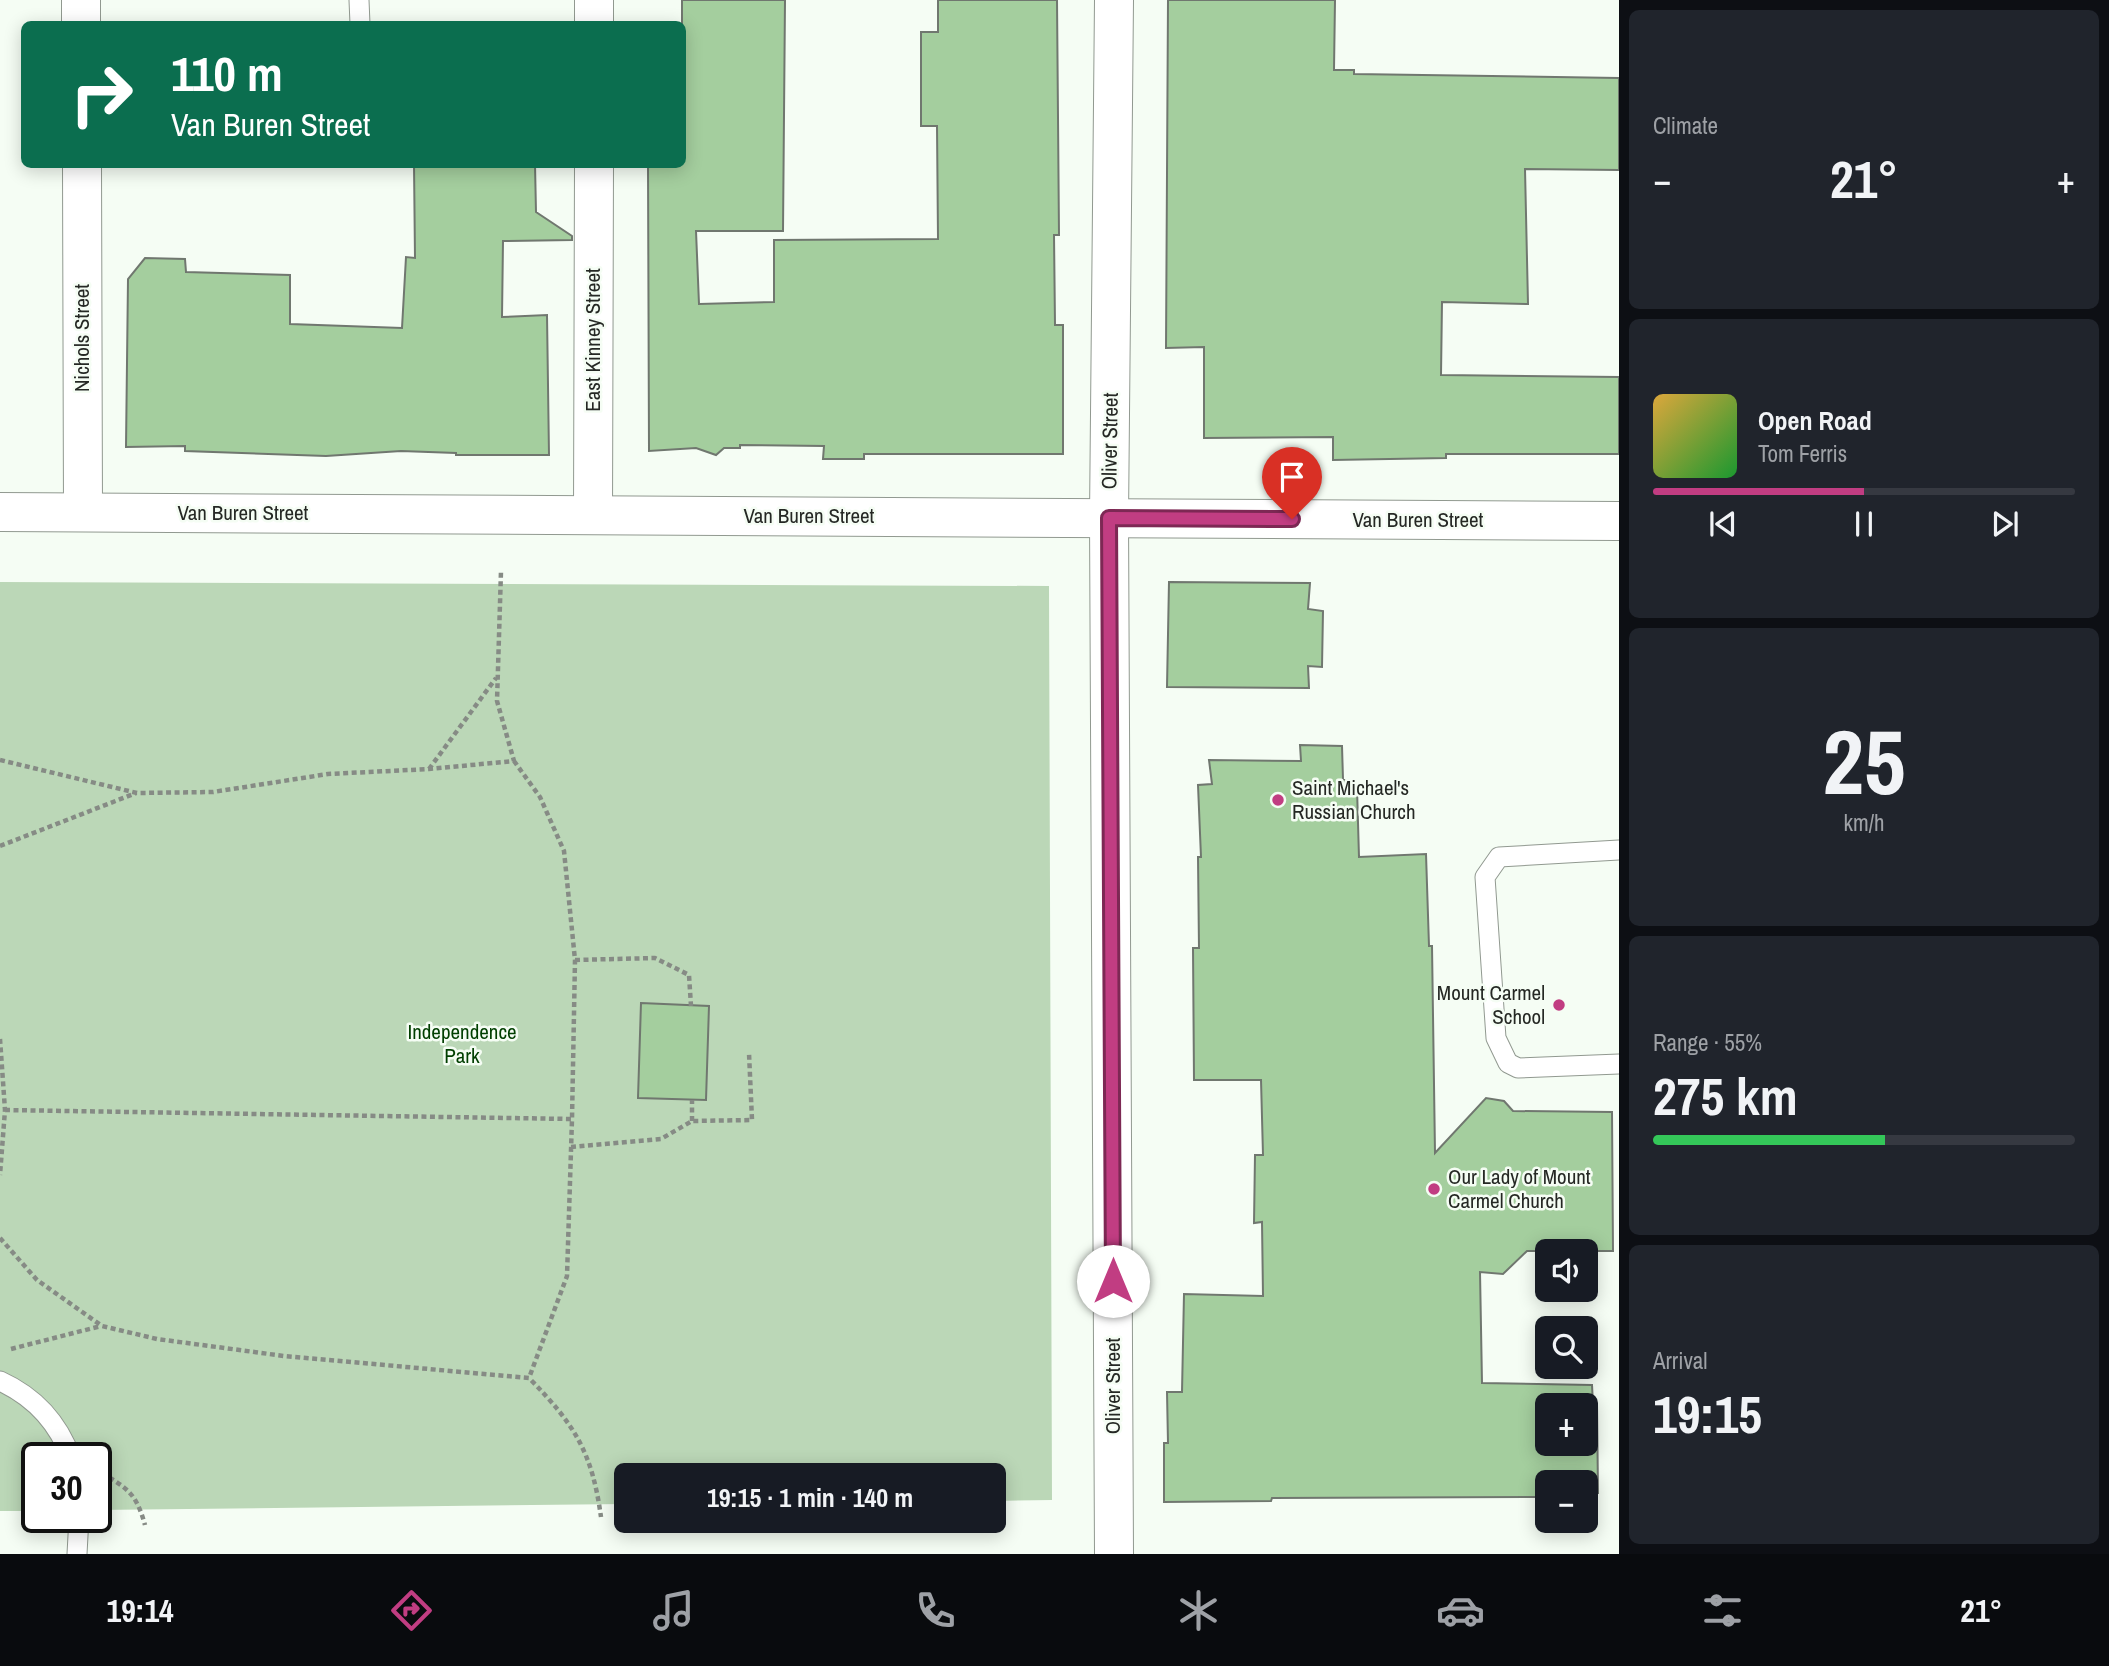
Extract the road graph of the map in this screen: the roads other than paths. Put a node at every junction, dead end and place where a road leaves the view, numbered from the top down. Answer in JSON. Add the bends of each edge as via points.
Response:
{"nodes":[{"id":1,"x":81,"y":0,"type":"edge"},
{"id":2,"x":359,"y":0,"type":"edge"},
{"id":3,"x":594,"y":0,"type":"edge"},
{"id":4,"x":1114,"y":0,"type":"edge"},
{"id":5,"x":81,"y":21,"type":"edge"},
{"id":6,"x":360,"y":21,"type":"edge"},
{"id":7,"x":594,"y":21,"type":"edge"},
{"id":8,"x":82,"y":168,"type":"edge"},
{"id":9,"x":594,"y":168,"type":"edge"},
{"id":10,"x":0,"y":512,"type":"edge"},
{"id":11,"x":83,"y":512,"type":"junction"},
{"id":12,"x":593,"y":515,"type":"junction"},
{"id":13,"x":1109,"y":518,"type":"junction"},
{"id":14,"x":1619,"y":521,"type":"edge"},
{"id":15,"x":1619,"y":850,"type":"edge"},
{"id":16,"x":1619,"y":1064,"type":"edge"},
{"id":17,"x":0,"y":1381,"type":"edge"},
{"id":18,"x":63,"y":1442,"type":"edge"},
{"id":19,"x":78,"y":1533,"type":"edge"},
{"id":20,"x":77,"y":1554,"type":"edge"},
{"id":21,"x":1114,"y":1554,"type":"edge"}],
"edges":[{"from":1,"to":5,"type":"street"},
{"from":2,"to":6,"type":"lane"},
{"from":3,"to":7,"type":"street"},
{"from":4,"to":13,"type":"street","name":"Oliver Street"},
{"from":8,"to":11,"type":"street","name":"Nichols Street"},
{"from":9,"to":12,"type":"street","name":"East Kinney Street"},
{"from":10,"to":11,"type":"street","name":"Van Buren Street"},
{"from":11,"to":12,"type":"street","name":"Van Buren Street"},
{"from":12,"to":13,"type":"street","name":"Van Buren Street"},
{"from":13,"to":14,"type":"street","name":"Van Buren Street"},
{"from":13,"to":21,"type":"street","name":"Oliver Street"},
{"from":15,"to":16,"type":"lane","via":[[1499,857],[1485,877],[1496,1038],[1508,1063],[1518,1068]]},
{"from":17,"to":18,"type":"lane","via":[[32,1399],[53,1420]]},
{"from":19,"to":20,"type":"lane"}]}
